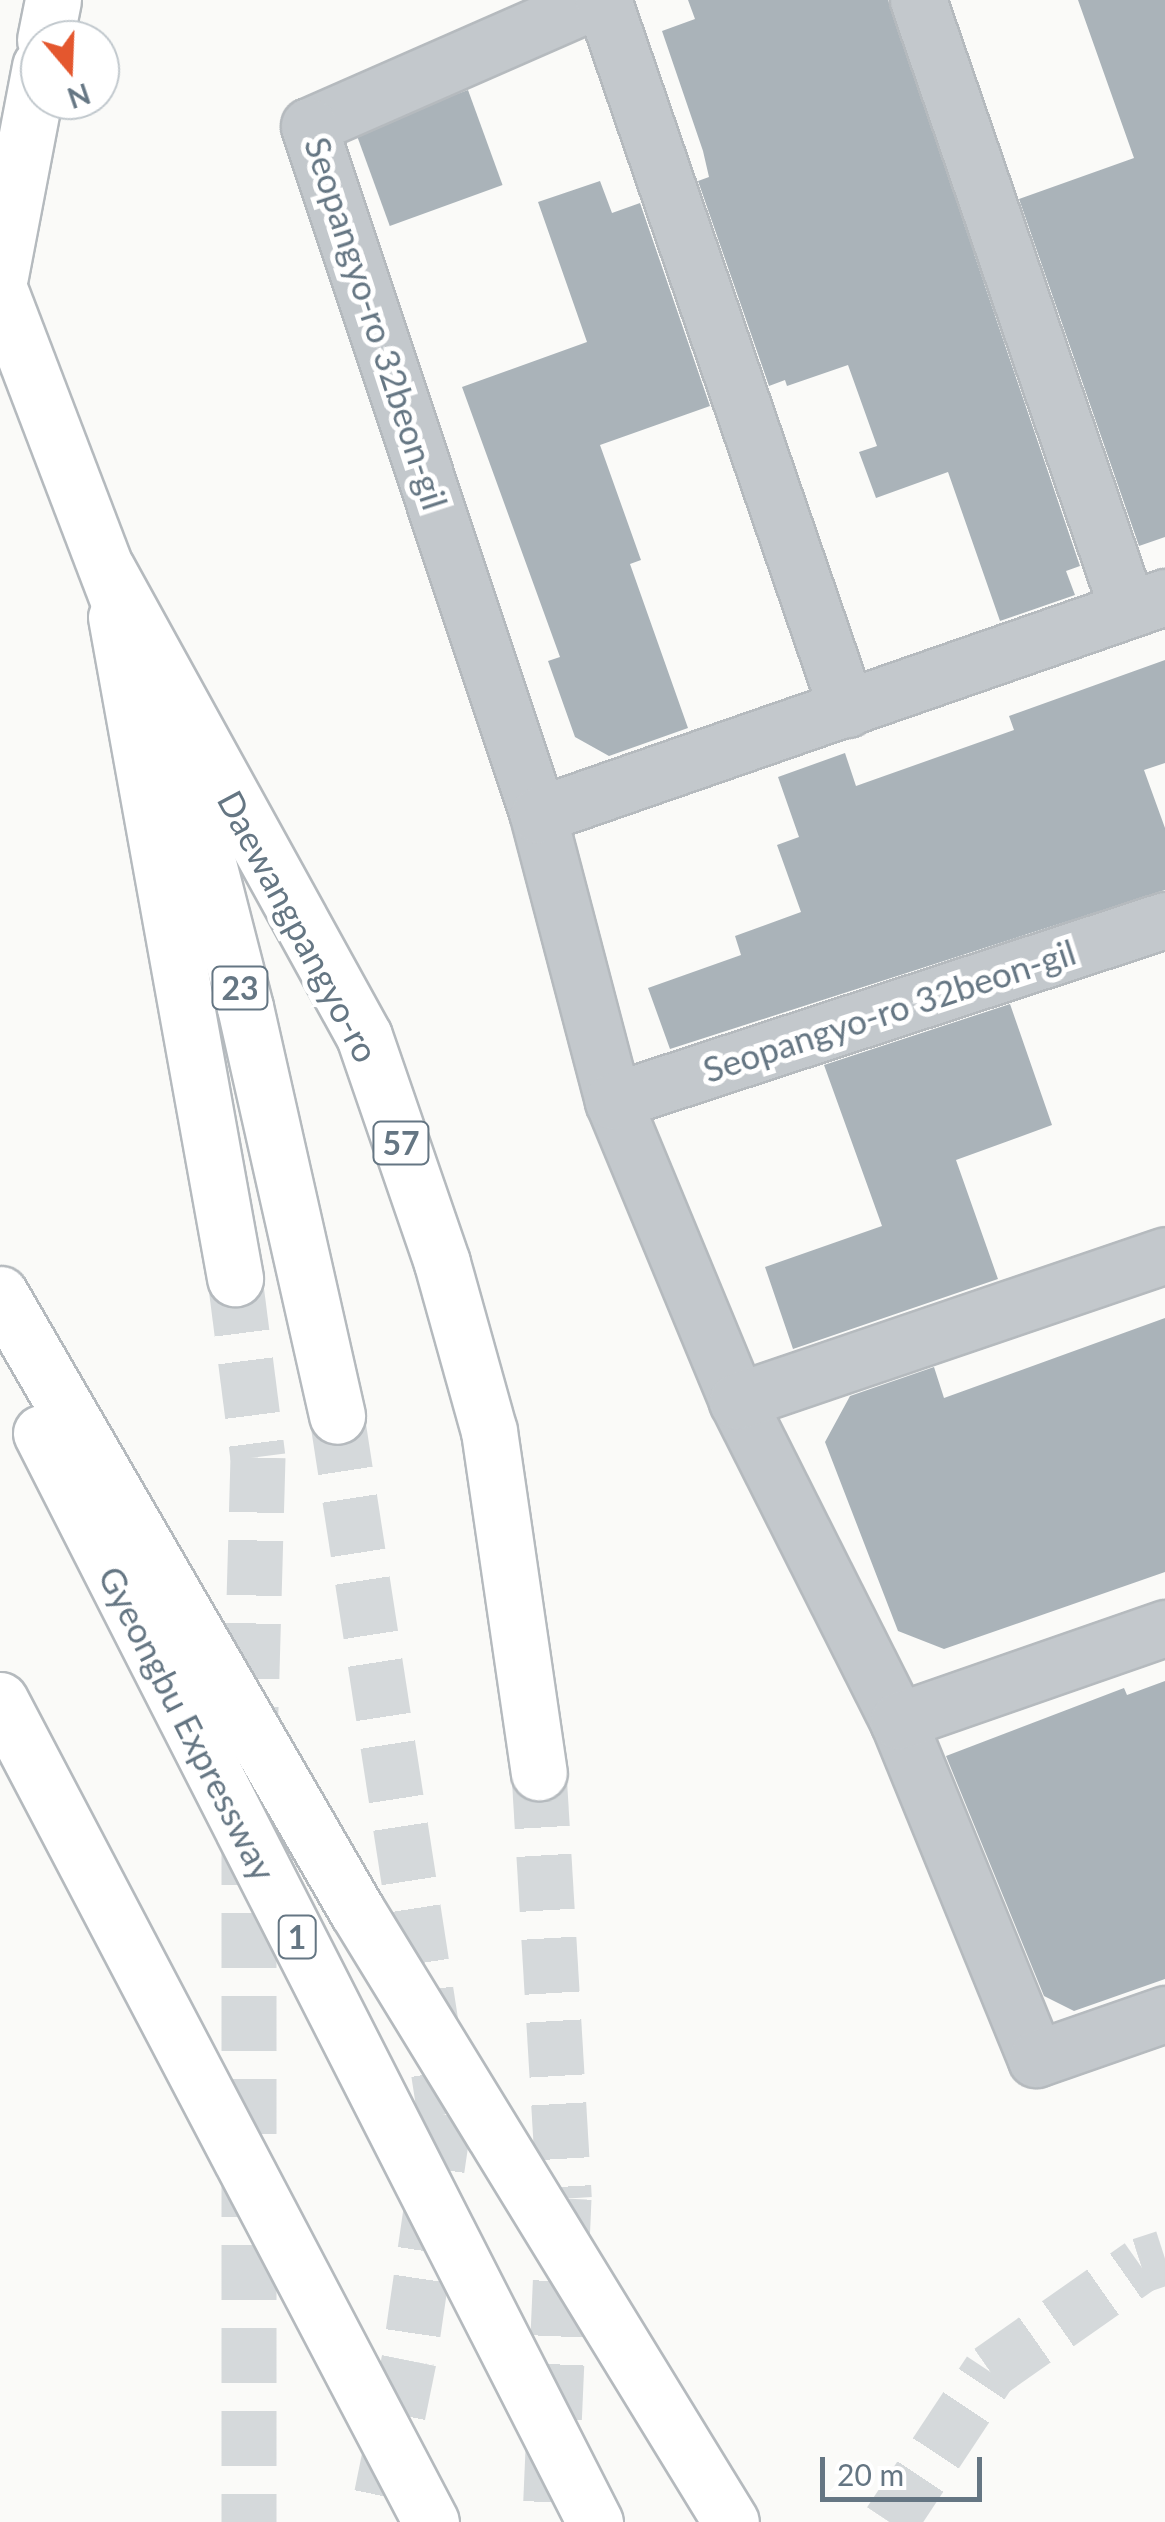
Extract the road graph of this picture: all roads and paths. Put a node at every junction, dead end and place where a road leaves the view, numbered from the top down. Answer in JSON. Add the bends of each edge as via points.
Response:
{"nodes":[{"id":1,"x":599,"y":0,"type":"edge"},
{"id":2,"x":918,"y":0,"type":"edge"},
{"id":3,"x":30,"y":120,"type":"edge"},
{"id":4,"x":0,"y":276,"type":"edge"},
{"id":5,"x":0,"y":291,"type":"edge"},
{"id":6,"x":107,"y":570,"type":"junction"},
{"id":7,"x":1147,"y":604,"type":"edge"},
{"id":8,"x":847,"y":709,"type":"junction"},
{"id":9,"x":538,"y":815,"type":"junction"},
{"id":10,"x":1165,"y":920,"type":"edge"},
{"id":11,"x":613,"y":1101,"type":"junction"},
{"id":12,"x":1165,"y":1254,"type":"edge"},
{"id":13,"x":234,"y":1278,"type":"tunnel mouth"},
{"id":14,"x":0,"y":1294,"type":"edge"},
{"id":15,"x":0,"y":1352,"type":"edge"},
{"id":16,"x":736,"y":1401,"type":"junction"},
{"id":17,"x":337,"y":1416,"type":"tunnel mouth"},
{"id":18,"x":1165,"y":1628,"type":"edge"},
{"id":19,"x":0,"y":1700,"type":"edge"},
{"id":20,"x":898,"y":1721,"type":"junction"},
{"id":21,"x":538,"y":1772,"type":"tunnel mouth"},
{"id":22,"x":1165,"y":2014,"type":"edge"},
{"id":23,"x":431,"y":2522,"type":"edge"},
{"id":24,"x":595,"y":2522,"type":"edge"},
{"id":25,"x":731,"y":2522,"type":"edge"}],
"edges":[{"from":1,"to":8,"type":"street","name":"Seopangyo-ro 32beon-gil"},
{"from":1,"to":9,"type":"street","name":"Seopangyo-ro 32beon-gil","via":[[309,126]]},
{"from":2,"to":7,"type":"street"},
{"from":3,"to":4,"type":"main road"},
{"from":5,"to":6,"type":"main road"},
{"from":6,"to":13,"type":"main road"},
{"from":6,"to":17,"type":"main road","name":"Daewangpangyo-ro","number":"23","via":[[190,793]]},
{"from":6,"to":21,"type":"main road","name":"Daewangpangyo-ro","number":"57","via":[[364,1036],[442,1263],[489,1431]]},
{"from":7,"to":8,"type":"street"},
{"from":8,"to":9,"type":"street"},
{"from":9,"to":11,"type":"street","name":"Seopangyo-ro 32beon-gil"},
{"from":10,"to":11,"type":"street","name":"Seopangyo-ro 32beon-gil"},
{"from":11,"to":16,"type":"street","name":"Seopangyo-ro 32beon-gil"},
{"from":12,"to":16,"type":"street"},
{"from":14,"to":25,"type":"main road","via":[[358,1911]]},
{"from":15,"to":24,"type":"main road","name":"Gyeongbu Expressway","number":"1"},
{"from":16,"to":20,"type":"street","name":"Seopangyo-ro 32beon-gil"},
{"from":18,"to":20,"type":"street"},
{"from":19,"to":23,"type":"main road"},
{"from":20,"to":22,"type":"street","name":"Seopangyo-ro 32beon-gil","via":[[1036,2058]]}]}
